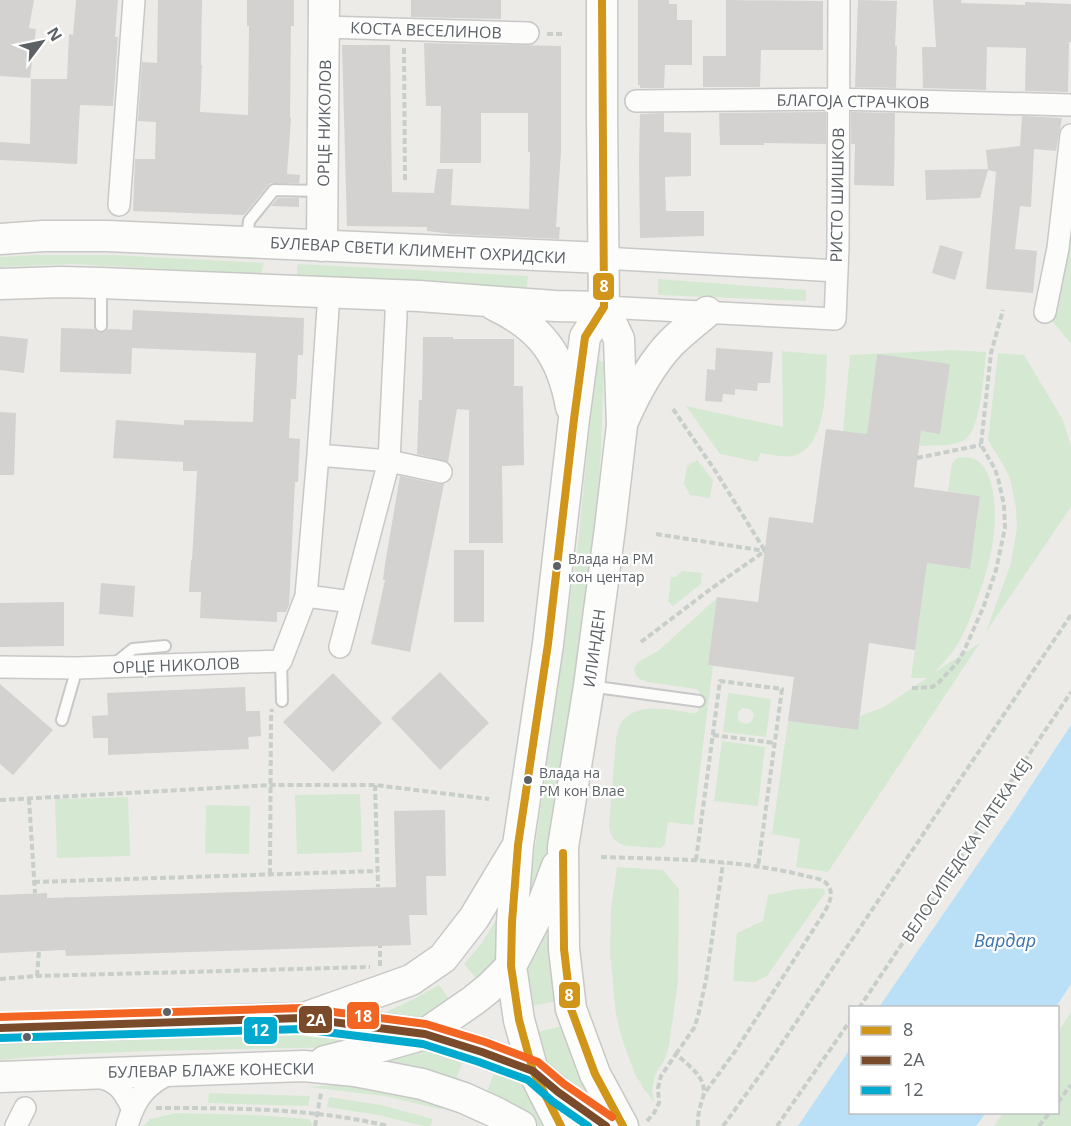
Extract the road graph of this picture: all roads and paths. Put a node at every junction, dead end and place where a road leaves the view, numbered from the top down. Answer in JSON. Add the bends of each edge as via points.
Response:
{"nodes":[{"id":1,"x":134,"y":0,"type":"edge"},
{"id":2,"x":602,"y":0,"type":"edge"},
{"id":3,"x":839,"y":0,"type":"edge"},
{"id":4,"x":324,"y":14,"type":"edge"},
{"id":5,"x":404,"y":29,"type":"junction"},
{"id":6,"x":528,"y":33,"type":"dead end"},
{"id":7,"x":838,"y":99,"type":"junction"},
{"id":8,"x":636,"y":101,"type":"dead end"},
{"id":9,"x":1071,"y":105,"type":"edge"},
{"id":10,"x":1071,"y":135,"type":"edge"},
{"id":11,"x":405,"y":182,"type":"dead end"},
{"id":12,"x":323,"y":191,"type":"junction"},
{"id":13,"x":119,"y":205,"type":"dead end"},
{"id":14,"x":0,"y":239,"type":"edge"},
{"id":15,"x":246,"y":242,"type":"junction"},
{"id":16,"x":322,"y":246,"type":"junction"},
{"id":17,"x":603,"y":258,"type":"junction"},
{"id":18,"x":837,"y":271,"type":"junction"},
{"id":19,"x":101,"y":283,"type":"junction"},
{"id":20,"x":0,"y":284,"type":"edge"},
{"id":21,"x":328,"y":293,"type":"junction"},
{"id":22,"x":396,"y":296,"type":"junction"},
{"id":23,"x":483,"y":300,"type":"junction"},
{"id":24,"x":604,"y":307,"type":"junction"},
{"id":25,"x":1003,"y":310,"type":"dead end"},
{"id":26,"x":707,"y":312,"type":"junction"},
{"id":27,"x":1045,"y":312,"type":"dead end"},
{"id":28,"x":101,"y":326,"type":"dead end"},
{"id":29,"x":673,"y":409,"type":"dead end"},
{"id":30,"x":574,"y":419,"type":"junction"},
{"id":31,"x":622,"y":425,"type":"junction"},
{"id":32,"x":981,"y":445,"type":"junction"},
{"id":33,"x":318,"y":455,"type":"junction"},
{"id":34,"x":917,"y":458,"type":"dead end"},
{"id":35,"x":389,"y":461,"type":"junction"},
{"id":36,"x":441,"y":472,"type":"dead end"},
{"id":37,"x":656,"y":534,"type":"dead end"},
{"id":38,"x":765,"y":551,"type":"junction"},
{"id":39,"x":306,"y":596,"type":"junction"},
{"id":40,"x":352,"y":602,"type":"junction"},
{"id":41,"x":1071,"y":615,"type":"edge"},
{"id":42,"x":641,"y":642,"type":"dead end"},
{"id":43,"x":165,"y":646,"type":"dead end"},
{"id":44,"x":340,"y":647,"type":"dead end"},
{"id":45,"x":281,"y":661,"type":"junction"},
{"id":46,"x":0,"y":667,"type":"edge"},
{"id":47,"x":77,"y":668,"type":"junction"},
{"id":48,"x":111,"y":668,"type":"junction"},
{"id":49,"x":589,"y":686,"type":"junction"},
{"id":50,"x":912,"y":688,"type":"dead end"},
{"id":51,"x":1071,"y":692,"type":"edge"},
{"id":52,"x":699,"y":701,"type":"dead end"},
{"id":53,"x":277,"y":703,"type":"joint"},
{"id":54,"x":62,"y":720,"type":"dead end"},
{"id":55,"x":713,"y":735,"type":"junction"},
{"id":56,"x":775,"y":743,"type":"junction"},
{"id":57,"x":375,"y":784,"type":"junction"},
{"id":58,"x":271,"y":785,"type":"junction"},
{"id":59,"x":29,"y":799,"type":"junction"},
{"id":60,"x":489,"y":799,"type":"dead end"},
{"id":61,"x":0,"y":800,"type":"edge"},
{"id":62,"x":518,"y":845,"type":"junction"},
{"id":63,"x":563,"y":847,"type":"junction"},
{"id":64,"x":601,"y":857,"type":"dead end"},
{"id":65,"x":696,"y":860,"type":"junction"},
{"id":66,"x":723,"y":863,"type":"junction"},
{"id":67,"x":758,"y":867,"type":"junction"},
{"id":68,"x":377,"y":871,"type":"junction"},
{"id":69,"x":270,"y":874,"type":"junction"},
{"id":70,"x":34,"y":882,"type":"junction"},
{"id":71,"x":378,"y":887,"type":"dead end"},
{"id":72,"x":35,"y":893,"type":"dead end"},
{"id":73,"x":380,"y":946,"type":"dead end"},
{"id":74,"x":39,"y":951,"type":"dead end"},
{"id":75,"x":388,"y":966,"type":"dead end"},
{"id":76,"x":511,"y":966,"type":"junction"},
{"id":77,"x":380,"y":967,"type":"junction"},
{"id":78,"x":37,"y":976,"type":"junction"},
{"id":79,"x":0,"y":979,"type":"edge"},
{"id":80,"x":861,"y":1006,"type":"edge"},
{"id":81,"x":302,"y":1018,"type":"junction"},
{"id":82,"x":849,"y":1022,"type":"edge"},
{"id":83,"x":0,"y":1028,"type":"edge"},
{"id":84,"x":425,"y":1034,"type":"junction"},
{"id":85,"x":676,"y":1054,"type":"junction"},
{"id":86,"x":304,"y":1066,"type":"junction"},
{"id":87,"x":180,"y":1069,"type":"junction"},
{"id":88,"x":533,"y":1071,"type":"junction"},
{"id":89,"x":89,"y":1073,"type":"junction"},
{"id":90,"x":0,"y":1077,"type":"edge"},
{"id":91,"x":1071,"y":1085,"type":"edge"},
{"id":92,"x":321,"y":1092,"type":"dead end"},
{"id":93,"x":704,"y":1094,"type":"junction"},
{"id":94,"x":1059,"y":1101,"type":"edge"},
{"id":95,"x":318,"y":1113,"type":"junction"},
{"id":96,"x":137,"y":1114,"type":"edge"},
{"id":97,"x":1049,"y":1114,"type":"edge"},
{"id":98,"x":634,"y":1125,"type":"edge"},
{"id":99,"x":315,"y":1126,"type":"edge"},
{"id":100,"x":388,"y":1126,"type":"edge"},
{"id":101,"x":521,"y":1126,"type":"edge"},
{"id":102,"x":561,"y":1126,"type":"edge"},
{"id":103,"x":606,"y":1126,"type":"edge"},
{"id":104,"x":698,"y":1126,"type":"edge"},
{"id":105,"x":723,"y":1126,"type":"edge"},
{"id":106,"x":777,"y":1126,"type":"edge"},
{"id":107,"x":1039,"y":1126,"type":"edge"}],
"edges":[{"from":1,"to":13,"type":"street"},
{"from":2,"to":17,"type":"street","name":"ИЛИНДЕН"},
{"from":3,"to":7,"type":"street","name":"РИСТО ШИШКОВ"},
{"from":4,"to":5,"type":"street","name":"КОСТА ВЕСЕЛИНОВ"},
{"from":4,"to":12,"type":"street","name":"ОРЦЕ НИКОЛОВ"},
{"from":5,"to":6,"type":"street","name":"КОСТА ВЕСЕЛИНОВ"},
{"from":5,"to":11,"type":"path"},
{"from":7,"to":8,"type":"street","name":"БЛАГОЈА СТРАЧКОВ"},
{"from":7,"to":9,"type":"street","name":"БЛАГОЈА СТРАЧКОВ"},
{"from":7,"to":18,"type":"street","name":"РИСТО ШИШКОВ"},
{"from":10,"to":27,"type":"street","via":[[1058,248]]},
{"from":12,"to":15,"type":"lane","via":[[274,190],[249,221]]},
{"from":12,"to":16,"type":"street","name":"ОРЦЕ НИКОЛОВ"},
{"from":14,"to":15,"type":"street","name":"БУЛЕВАР СВЕТИ КЛИМЕНТ ОХРИДСКИ","via":[[107,236]]},
{"from":15,"to":16,"type":"street","name":"БУЛЕВАР СВЕТИ КЛИМЕНТ ОХРИДСКИ"},
{"from":16,"to":17,"type":"street","name":"БУЛЕВАР СВЕТИ КЛИМЕНТ ОХРИДСКИ"},
{"from":17,"to":18,"type":"street","name":"БУЛЕВАР СВЕТИ КЛИМЕНТ ОХРИДСКИ"},
{"from":17,"to":24,"type":"street","name":"ИЛИНДЕН"},
{"from":18,"to":26,"type":"street","name":"РИСТО ШИШКОВ","via":[[835,319]]},
{"from":19,"to":20,"type":"street"},
{"from":19,"to":21,"type":"street"},
{"from":19,"to":28,"type":"lane"},
{"from":21,"to":22,"type":"street"},
{"from":21,"to":33,"type":"street"},
{"from":22,"to":23,"type":"street"},
{"from":22,"to":35,"type":"street"},
{"from":23,"to":24,"type":"street"},
{"from":23,"to":30,"type":"street","via":[[512,313],[545,343],[563,375]]},
{"from":24,"to":26,"type":"street"},
{"from":24,"to":30,"type":"street","via":[[585,337]]},
{"from":24,"to":31,"type":"street","name":"ИЛИНДЕН","via":[[619,339]]},
{"from":25,"to":32,"type":"path","via":[[992,353]]},
{"from":26,"to":31,"type":"street","via":[[658,358]]},
{"from":29,"to":38,"type":"path"},
{"from":30,"to":62,"type":"street","via":[[548,644]]},
{"from":31,"to":49,"type":"street","name":"ИЛИНДЕН"},
{"from":32,"to":34,"type":"path"},
{"from":32,"to":50,"type":"path","via":[[995,469],[1004,505],[1005,528],[996,570],[957,663],[932,687]]},
{"from":33,"to":35,"type":"street"},
{"from":33,"to":39,"type":"street"},
{"from":35,"to":36,"type":"street"},
{"from":35,"to":40,"type":"street"},
{"from":37,"to":38,"type":"path"},
{"from":38,"to":42,"type":"path"},
{"from":39,"to":40,"type":"street"},
{"from":39,"to":45,"type":"street"},
{"from":40,"to":44,"type":"street"},
{"from":41,"to":105,"type":"path"},
{"from":43,"to":48,"type":"lane","via":[[133,648]]},
{"from":45,"to":48,"type":"street","name":"ОРЦЕ НИКОЛОВ"},
{"from":45,"to":53,"type":"lane"},
{"from":46,"to":47,"type":"street","name":"ОРЦЕ НИКОЛОВ"},
{"from":47,"to":48,"type":"street","name":"ОРЦЕ НИКОЛОВ"},
{"from":47,"to":54,"type":"lane"},
{"from":49,"to":52,"type":"lane"},
{"from":49,"to":63,"type":"street","name":"ИЛИНДЕН"},
{"from":51,"to":80,"type":"path","name":"ВЕЛОСИПЕДСКА ПАТЕКА КЕЈ"},
{"from":53,"to":58,"type":"path","via":[[271,715]]},
{"from":55,"to":56,"type":"path"},
{"from":55,"to":56,"type":"path","via":[[720,681],[730,682],[782,689]]},
{"from":55,"to":65,"type":"path"},
{"from":56,"to":67,"type":"path"},
{"from":57,"to":58,"type":"path"},
{"from":57,"to":60,"type":"path"},
{"from":57,"to":68,"type":"path"},
{"from":58,"to":59,"type":"path"},
{"from":58,"to":69,"type":"path"},
{"from":59,"to":61,"type":"path"},
{"from":59,"to":70,"type":"path"},
{"from":62,"to":76,"type":"street"},
{"from":62,"to":81,"type":"street","via":[[474,918],[443,958],[411,980]]},
{"from":63,"to":76,"type":"street","name":"ИЛИНДЕН","via":[[542,906]]},
{"from":63,"to":98,"type":"street","name":"ИЛИНДЕН","via":[[564,949],[571,1009],[595,1074]]},
{"from":64,"to":65,"type":"path"},
{"from":65,"to":66,"type":"path"},
{"from":66,"to":67,"type":"path"},
{"from":66,"to":85,"type":"path","via":[[698,1016]]},
{"from":67,"to":93,"type":"path","via":[[822,880],[831,890],[831,901]]},
{"from":68,"to":69,"type":"path"},
{"from":68,"to":71,"type":"path"},
{"from":69,"to":70,"type":"path"},
{"from":70,"to":72,"type":"path"},
{"from":73,"to":77,"type":"path"},
{"from":74,"to":78,"type":"path"},
{"from":75,"to":77,"type":"path"},
{"from":76,"to":84,"type":"street","name":"ИЛИНДЕН","via":[[474,1000]]},
{"from":76,"to":88,"type":"street","via":[[519,1020]]},
{"from":77,"to":78,"type":"path"},
{"from":78,"to":79,"type":"path"},
{"from":81,"to":83,"type":"street"},
{"from":81,"to":84,"type":"street"},
{"from":82,"to":106,"type":"path"},
{"from":84,"to":86,"type":"street","name":"ИЛИНДЕН"},
{"from":84,"to":88,"type":"street"},
{"from":85,"to":93,"type":"path","via":[[700,1077]]},
{"from":85,"to":98,"type":"path","via":[[661,1076],[658,1106]]},
{"from":86,"to":87,"type":"street","name":"БУЛЕВАР БЛАЖЕ КОНЕСКИ"},
{"from":86,"to":101,"type":"street","name":"БУЛЕВАР БЛАЖЕ КОНЕСКИ","via":[[422,1084],[464,1098]]},
{"from":87,"to":89,"type":"street","name":"БУЛЕВАР БЛАЖЕ КОНЕСКИ"},
{"from":87,"to":96,"type":"street","via":[[144,1091]]},
{"from":88,"to":102,"type":"street"},
{"from":88,"to":103,"type":"street"},
{"from":89,"to":90,"type":"street","name":"БУЛЕВАР БЛАЖЕ КОНЕСКИ"},
{"from":89,"to":96,"type":"street","via":[[111,1080],[125,1092]]},
{"from":91,"to":94,"type":"path"},
{"from":92,"to":95,"type":"path"},
{"from":93,"to":104,"type":"path"},
{"from":95,"to":96,"type":"path","via":[[280,1110]]},
{"from":95,"to":99,"type":"path"},
{"from":95,"to":100,"type":"path"},
{"from":97,"to":107,"type":"path"}]}
